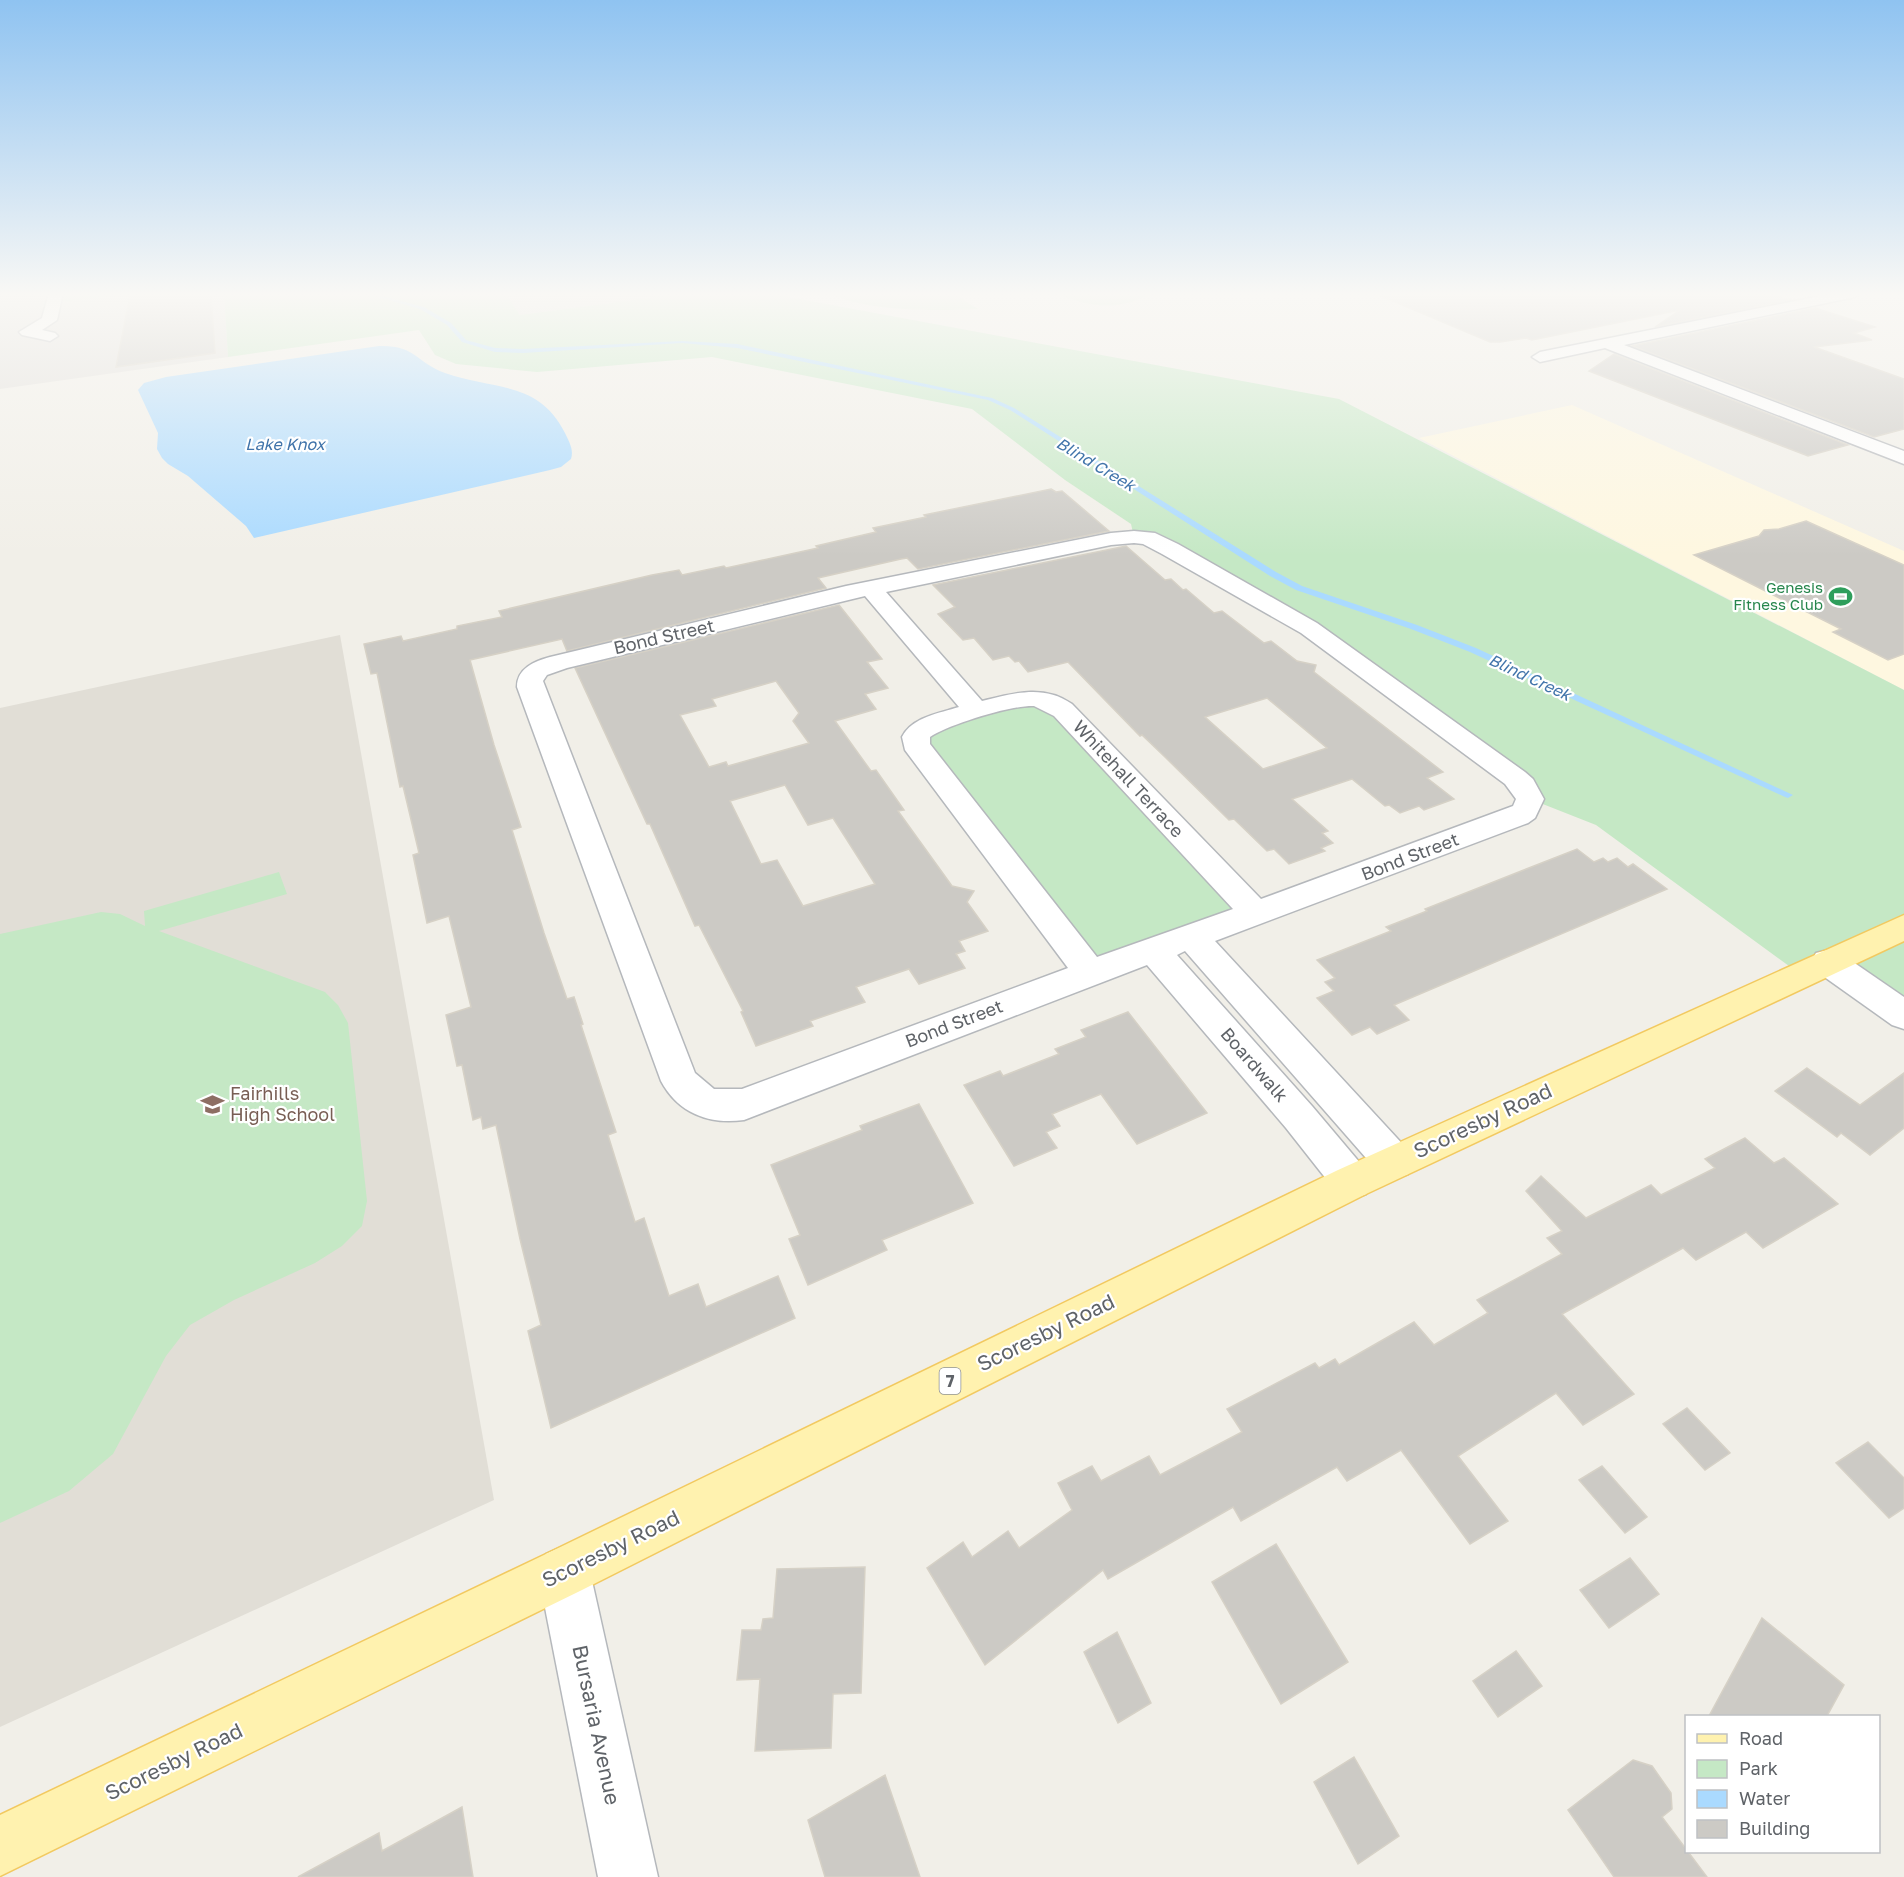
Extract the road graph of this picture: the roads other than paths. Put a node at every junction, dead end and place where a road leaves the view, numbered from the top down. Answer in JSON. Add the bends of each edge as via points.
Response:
{"nodes":[{"id":1,"x":1703,"y":381,"type":"edge"},
{"id":2,"x":1904,"y":458,"type":"edge"},
{"id":3,"x":870,"y":588,"type":"junction"},
{"id":4,"x":976,"y":711,"type":"junction"},
{"id":5,"x":1255,"y":913,"type":"junction"},
{"id":6,"x":1904,"y":927,"type":"edge"},
{"id":7,"x":1191,"y":936,"type":"junction"},
{"id":8,"x":1153,"y":950,"type":"junction"},
{"id":9,"x":1828,"y":962,"type":"junction"},
{"id":10,"x":1090,"y":973,"type":"junction"},
{"id":11,"x":1904,"y":1015,"type":"edge"},
{"id":12,"x":1394,"y":1162,"type":"junction"},
{"id":13,"x":1352,"y":1182,"type":"junction"},
{"id":14,"x":564,"y":1572,"type":"junction"},
{"id":15,"x":0,"y":1846,"type":"edge"},
{"id":16,"x":628,"y":1877,"type":"edge"}],
"edges":[{"from":1,"to":2,"type":"street"},
{"from":3,"to":4,"type":"street"},
{"from":3,"to":5,"type":"street","name":"Bond Street","via":[[1111,539],[1147,538],[1309,628],[1515,778],[1528,792],[1528,805],[1518,816]]},
{"from":3,"to":10,"type":"street","name":"Bond Street","via":[[559,662],[539,669],[529,681],[680,1081],[687,1092],[711,1104],[744,1104]]},
{"from":4,"to":5,"type":"street","name":"Whitehall Terrace","via":[[1029,698],[1058,706]]},
{"from":4,"to":10,"type":"street","name":"Whitehall Terrace","via":[[922,729],[917,735],[917,747]]},
{"from":5,"to":7,"type":"street","name":"Bond Street"},
{"from":6,"to":9,"type":"main road","name":"Scoresby Road","number":"7"},
{"from":7,"to":8,"type":"street","name":"Bond Street"},
{"from":7,"to":12,"type":"street"},
{"from":8,"to":10,"type":"street","name":"Bond Street"},
{"from":8,"to":13,"type":"street","name":"Boardwalk"},
{"from":9,"to":11,"type":"street"},
{"from":9,"to":12,"type":"main road","name":"Scoresby Road","number":"7"},
{"from":12,"to":13,"type":"main road","name":"Scoresby Road","number":"7"},
{"from":13,"to":14,"type":"main road","name":"Scoresby Road","number":"7"},
{"from":14,"to":15,"type":"main road","name":"Scoresby Road","number":"7"},
{"from":14,"to":16,"type":"street","name":"Bursaria Avenue"}]}
